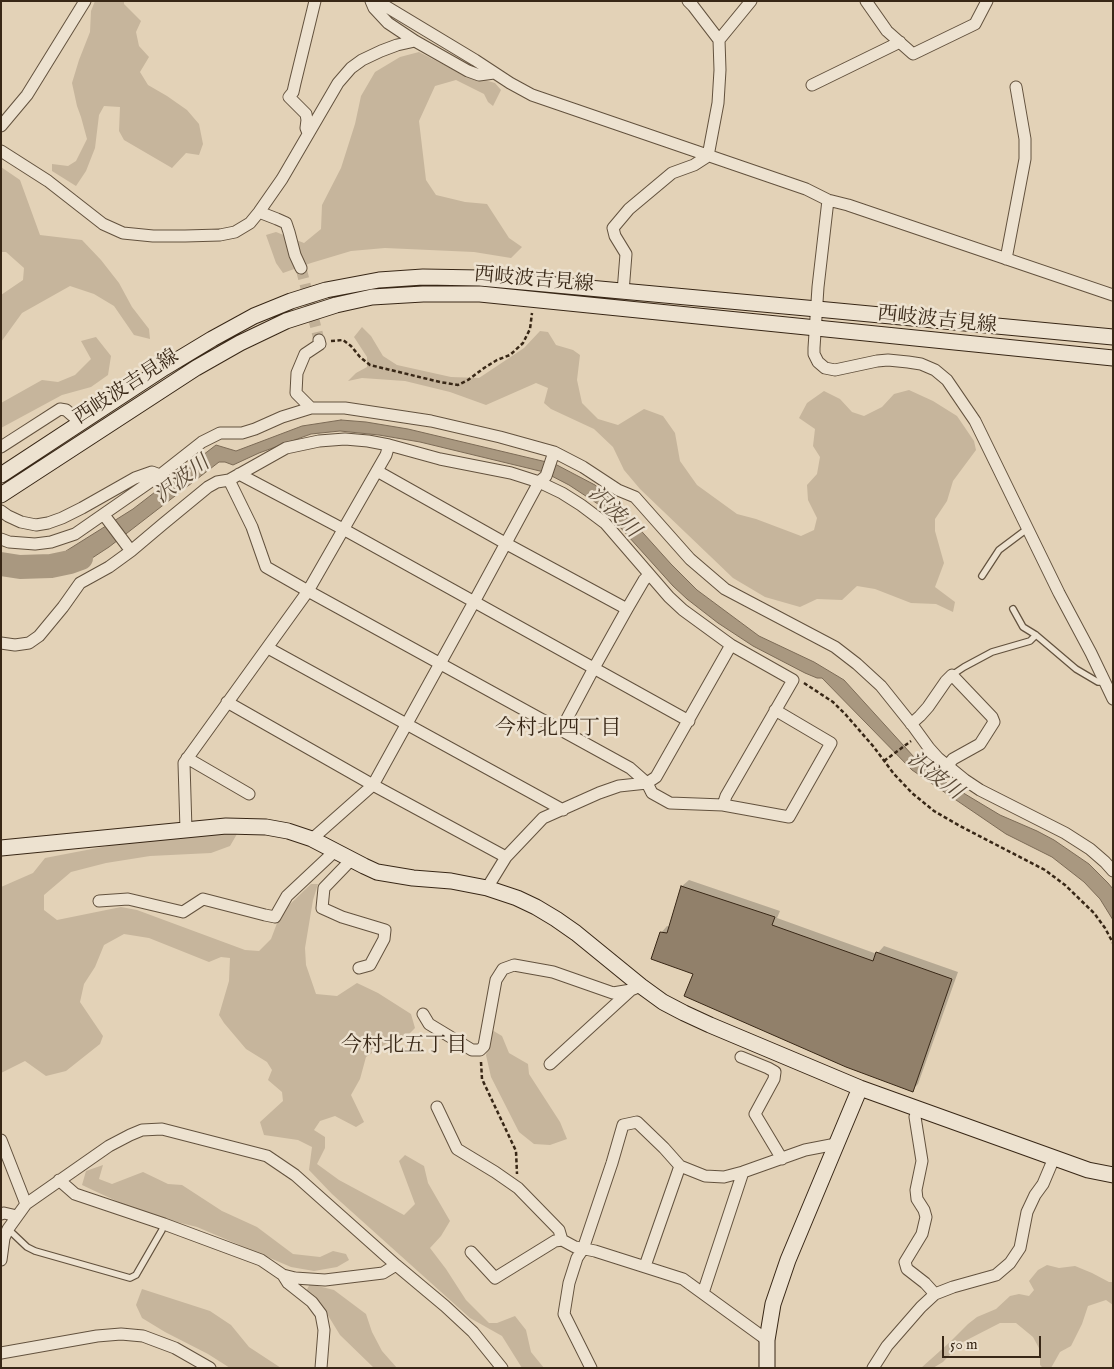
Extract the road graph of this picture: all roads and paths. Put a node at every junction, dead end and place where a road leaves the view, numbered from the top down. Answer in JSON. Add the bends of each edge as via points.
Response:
{"nodes":[{"id":1,"x":85,"y":1,"type":"edge"},
{"id":2,"x":315,"y":1,"type":"edge"},
{"id":3,"x":371,"y":1,"type":"edge"},
{"id":4,"x":377,"y":1,"type":"edge"},
{"id":5,"x":688,"y":1,"type":"edge"},
{"id":6,"x":752,"y":1,"type":"edge"},
{"id":7,"x":866,"y":1,"type":"edge"},
{"id":8,"x":987,"y":1,"type":"edge"},
{"id":9,"x":719,"y":40,"type":"junction"},
{"id":10,"x":416,"y":41,"type":"junction"},
{"id":11,"x":900,"y":42,"type":"junction"},
{"id":12,"x":494,"y":73,"type":"junction"},
{"id":13,"x":812,"y":85,"type":"dead end"},
{"id":14,"x":1016,"y":87,"type":"dead end"},
{"id":15,"x":1,"y":126,"type":"edge"},
{"id":16,"x":308,"y":133,"type":"junction"},
{"id":17,"x":1,"y":151,"type":"edge"},
{"id":18,"x":708,"y":156,"type":"junction"},
{"id":19,"x":828,"y":200,"type":"junction"},
{"id":20,"x":259,"y":212,"type":"junction"},
{"id":21,"x":1006,"y":259,"type":"junction"},
{"id":22,"x":301,"y":268,"type":"tunnel mouth"},
{"id":23,"x":623,"y":292,"type":"junction"},
{"id":24,"x":1113,"y":295,"type":"edge"},
{"id":25,"x":533,"y":300,"type":"junction"},
{"id":26,"x":817,"y":308,"type":"junction"},
{"id":27,"x":816,"y":329,"type":"junction"},
{"id":28,"x":1113,"y":337,"type":"edge"},
{"id":29,"x":320,"y":342,"type":"joint"},
{"id":30,"x":1113,"y":358,"type":"edge"},
{"id":31,"x":311,"y":408,"type":"junction"},
{"id":32,"x":80,"y":423,"type":"junction"},
{"id":33,"x":389,"y":445,"type":"junction"},
{"id":34,"x":1,"y":447,"type":"edge"},
{"id":35,"x":554,"y":455,"type":"junction"},
{"id":36,"x":377,"y":471,"type":"junction"},
{"id":37,"x":1,"y":475,"type":"edge"},
{"id":38,"x":160,"y":475,"type":"junction"},
{"id":39,"x":234,"y":477,"type":"junction"},
{"id":40,"x":542,"y":479,"type":"junction"},
{"id":41,"x":1,"y":495,"type":"edge"},
{"id":42,"x":1,"y":511,"type":"edge"},
{"id":43,"x":105,"y":517,"type":"junction"},
{"id":44,"x":343,"y":529,"type":"junction"},
{"id":45,"x":1027,"y":529,"type":"junction"},
{"id":46,"x":1,"y":539,"type":"edge"},
{"id":47,"x":505,"y":543,"type":"junction"},
{"id":48,"x":130,"y":549,"type":"junction"},
{"id":49,"x":650,"y":574,"type":"junction"},
{"id":50,"x":982,"y":576,"type":"dead end"},
{"id":51,"x":308,"y":591,"type":"junction"},
{"id":52,"x":474,"y":602,"type":"junction"},
{"id":53,"x":627,"y":609,"type":"junction"},
{"id":54,"x":1013,"y":609,"type":"dead end"},
{"id":55,"x":1036,"y":635,"type":"junction"},
{"id":56,"x":1,"y":643,"type":"edge"},
{"id":57,"x":731,"y":645,"type":"junction"},
{"id":58,"x":268,"y":648,"type":"junction"},
{"id":59,"x":440,"y":664,"type":"junction"},
{"id":60,"x":594,"y":668,"type":"junction"},
{"id":61,"x":952,"y":675,"type":"junction"},
{"id":62,"x":793,"y":680,"type":"junction"},
{"id":63,"x":1105,"y":682,"type":"junction"},
{"id":64,"x":1113,"y":699,"type":"edge"},
{"id":65,"x":227,"y":702,"type":"junction"},
{"id":66,"x":775,"y":710,"type":"junction"},
{"id":67,"x":689,"y":721,"type":"junction"},
{"id":68,"x":406,"y":724,"type":"junction"},
{"id":69,"x":911,"y":724,"type":"junction"},
{"id":70,"x":561,"y":730,"type":"junction"},
{"id":71,"x":914,"y":738,"type":"dead end"},
{"id":72,"x":187,"y":758,"type":"junction"},
{"id":73,"x":886,"y":760,"type":"junction"},
{"id":74,"x":948,"y":765,"type":"junction"},
{"id":75,"x":647,"y":783,"type":"junction"},
{"id":76,"x":373,"y":785,"type":"junction"},
{"id":77,"x":249,"y":794,"type":"dead end"},
{"id":78,"x":723,"y":805,"type":"junction"},
{"id":79,"x":563,"y":810,"type":"junction"},
{"id":80,"x":186,"y":830,"type":"junction"},
{"id":81,"x":312,"y":839,"type":"junction"},
{"id":82,"x":1,"y":848,"type":"edge"},
{"id":83,"x":335,"y":851,"type":"junction"},
{"id":84,"x":506,"y":857,"type":"junction"},
{"id":85,"x":352,"y":860,"type":"junction"},
{"id":86,"x":1113,"y":871,"type":"edge"},
{"id":87,"x":488,"y":888,"type":"junction"},
{"id":88,"x":99,"y":901,"type":"dead end"},
{"id":89,"x":1113,"y":943,"type":"edge"},
{"id":90,"x":360,"y":968,"type":"dead end"},
{"id":91,"x":636,"y":988,"type":"junction"},
{"id":92,"x":423,"y":1014,"type":"dead end"},
{"id":93,"x":480,"y":1050,"type":"junction"},
{"id":94,"x":741,"y":1057,"type":"dead end"},
{"id":95,"x":550,"y":1064,"type":"dead end"},
{"id":96,"x":860,"y":1088,"type":"junction"},
{"id":97,"x":437,"y":1107,"type":"dead end"},
{"id":98,"x":918,"y":1109,"type":"junction"},
{"id":99,"x":1,"y":1140,"type":"edge"},
{"id":100,"x":836,"y":1144,"type":"junction"},
{"id":101,"x":4,"y":1152,"type":"edge"},
{"id":102,"x":1054,"y":1158,"type":"junction"},
{"id":103,"x":782,"y":1159,"type":"junction"},
{"id":104,"x":680,"y":1166,"type":"junction"},
{"id":105,"x":743,"y":1172,"type":"junction"},
{"id":106,"x":1113,"y":1175,"type":"edge"},
{"id":107,"x":59,"y":1180,"type":"junction"},
{"id":108,"x":518,"y":1188,"type":"junction"},
{"id":109,"x":26,"y":1204,"type":"junction"},
{"id":110,"x":1,"y":1214,"type":"edge"},
{"id":111,"x":16,"y":1216,"type":"junction"},
{"id":112,"x":164,"y":1224,"type":"junction"},
{"id":113,"x":8,"y":1228,"type":"junction"},
{"id":114,"x":562,"y":1240,"type":"junction"},
{"id":115,"x":583,"y":1249,"type":"junction"},
{"id":116,"x":471,"y":1252,"type":"dead end"},
{"id":117,"x":1,"y":1260,"type":"edge"},
{"id":118,"x":396,"y":1265,"type":"junction"},
{"id":119,"x":645,"y":1266,"type":"junction"},
{"id":120,"x":283,"y":1275,"type":"junction"},
{"id":121,"x":704,"y":1293,"type":"junction"},
{"id":122,"x":935,"y":1294,"type":"junction"},
{"id":123,"x":768,"y":1340,"type":"junction"},
{"id":124,"x":1,"y":1353,"type":"edge"},
{"id":125,"x":210,"y":1368,"type":"edge"},
{"id":126,"x":321,"y":1368,"type":"edge"},
{"id":127,"x":502,"y":1368,"type":"edge"},
{"id":128,"x":591,"y":1368,"type":"edge"},
{"id":129,"x":767,"y":1368,"type":"edge"},
{"id":130,"x":873,"y":1368,"type":"edge"}],
"edges":[{"from":1,"to":15,"type":"street","via":[[28,96]]},
{"from":2,"to":16,"type":"street","via":[[289,97],[306,114]]},
{"from":3,"to":10,"type":"street","via":[[388,23]]},
{"from":4,"to":12,"type":"street"},
{"from":5,"to":9,"type":"street"},
{"from":6,"to":9,"type":"street"},
{"from":7,"to":11,"type":"street"},
{"from":8,"to":11,"type":"street","via":[[975,24],[913,54]]},
{"from":9,"to":18,"type":"street","via":[[718,103]]},
{"from":10,"to":12,"type":"street","via":[[468,71],[479,75]]},
{"from":10,"to":16,"type":"street","via":[[381,51],[351,68],[338,83]]},
{"from":11,"to":13,"type":"street"},
{"from":12,"to":18,"type":"street","via":[[532,95]]},
{"from":14,"to":21,"type":"street","via":[[1025,159]]},
{"from":16,"to":20,"type":"street"},
{"from":17,"to":20,"type":"street","via":[[48,181],[103,224],[123,233],[220,235],[235,232],[250,223]]},
{"from":18,"to":19,"type":"street","via":[[806,189]]},
{"from":18,"to":23,"type":"street","via":[[694,166],[672,173],[629,209],[613,228],[626,254]]},
{"from":19,"to":21,"type":"street"},
{"from":19,"to":26,"type":"street"},
{"from":20,"to":22,"type":"street","via":[[286,223]]},
{"from":21,"to":24,"type":"street"},
{"from":23,"to":26,"type":"main road","name":"西岐波吉見線"},
{"from":23,"to":32,"type":"main road","name":"西岐波吉見線","via":[[480,278],[423,277],[379,280],[326,290],[254,316]]},
{"from":25,"to":27,"type":"main road","name":"西岐波吉見線"},
{"from":25,"to":29,"type":"path","via":[[530,329],[523,343],[510,355],[458,385],[370,365],[343,340]]},
{"from":25,"to":41,"type":"main road","name":"西岐波吉見線","via":[[480,294],[372,297],[286,321],[196,368]]},
{"from":26,"to":27,"type":"street"},
{"from":26,"to":28,"type":"main road","name":"西岐波吉見線"},
{"from":27,"to":30,"type":"main road","name":"西岐波吉見線"},
{"from":27,"to":45,"type":"street","via":[[814,354],[825,368],[836,370],[883,360],[908,362],[935,370],[947,380],[975,420]]},
{"from":29,"to":31,"type":"street","via":[[305,354],[297,373],[296,393]]},
{"from":31,"to":35,"type":"street","via":[[345,408],[431,421],[500,437]]},
{"from":31,"to":38,"type":"street","via":[[242,433],[220,433],[202,442]]},
{"from":32,"to":34,"type":"street","via":[[66,410],[60,409]]},
{"from":32,"to":37,"type":"main road","name":"西岐波吉見線"},
{"from":33,"to":36,"type":"street"},
{"from":33,"to":39,"type":"street","via":[[360,440],[319,441],[286,448]]},
{"from":33,"to":40,"type":"street","via":[[440,460]]},
{"from":35,"to":40,"type":"street"},
{"from":35,"to":69,"type":"street","via":[[583,467],[635,497],[690,559],[725,589],[835,647],[881,686]]},
{"from":36,"to":44,"type":"street"},
{"from":36,"to":47,"type":"street"},
{"from":38,"to":42,"type":"street","via":[[152,472],[135,478],[48,523],[21,522]]},
{"from":38,"to":43,"type":"street"},
{"from":39,"to":44,"type":"street"},
{"from":39,"to":48,"type":"street","via":[[208,487]]},
{"from":39,"to":51,"type":"street","via":[[266,567]]},
{"from":40,"to":47,"type":"street"},
{"from":40,"to":49,"type":"street","via":[[605,523]]},
{"from":43,"to":46,"type":"street","via":[[75,534],[50,542],[35,544]]},
{"from":43,"to":48,"type":"street"},
{"from":44,"to":51,"type":"street"},
{"from":44,"to":52,"type":"street"},
{"from":45,"to":50,"type":"lane","via":[[1000,550]]},
{"from":45,"to":63,"type":"street"},
{"from":47,"to":52,"type":"street"},
{"from":47,"to":53,"type":"street"},
{"from":48,"to":56,"type":"street","via":[[109,567],[80,583],[39,636],[29,643]]},
{"from":49,"to":53,"type":"street"},
{"from":49,"to":57,"type":"street","via":[[683,610]]},
{"from":51,"to":58,"type":"street"},
{"from":51,"to":59,"type":"street"},
{"from":52,"to":59,"type":"street"},
{"from":52,"to":60,"type":"street"},
{"from":53,"to":60,"type":"street"},
{"from":54,"to":55,"type":"lane","via":[[1023,627]]},
{"from":55,"to":61,"type":"lane","via":[[1030,641],[992,652]]},
{"from":55,"to":63,"type":"lane","via":[[1076,669],[1098,682]]},
{"from":57,"to":62,"type":"street"},
{"from":57,"to":67,"type":"street"},
{"from":58,"to":65,"type":"street"},
{"from":58,"to":68,"type":"street"},
{"from":59,"to":68,"type":"street"},
{"from":59,"to":70,"type":"street"},
{"from":60,"to":67,"type":"street"},
{"from":60,"to":70,"type":"street"},
{"from":61,"to":69,"type":"street","via":[[928,708]]},
{"from":61,"to":74,"type":"street","via":[[992,716],[994,722],[980,744]]},
{"from":62,"to":66,"type":"street"},
{"from":62,"to":73,"type":"path","via":[[799,680],[833,702]]},
{"from":63,"to":64,"type":"street"},
{"from":65,"to":72,"type":"street"},
{"from":65,"to":76,"type":"street"},
{"from":66,"to":78,"type":"street"},
{"from":66,"to":78,"type":"street","via":[[830,743],[788,818]]},
{"from":67,"to":75,"type":"street","via":[[656,777]]},
{"from":68,"to":76,"type":"street"},
{"from":68,"to":79,"type":"street"},
{"from":69,"to":74,"type":"street","via":[[929,748]]},
{"from":70,"to":75,"type":"street","via":[[630,768]]},
{"from":71,"to":73,"type":"path"},
{"from":72,"to":77,"type":"street"},
{"from":72,"to":80,"type":"street","via":[[184,762]]},
{"from":73,"to":89,"type":"path","via":[[894,774],[934,811],[1044,870],[1065,885],[1094,913]]},
{"from":74,"to":86,"type":"street","via":[[980,790],[1065,832],[1090,849]]},
{"from":75,"to":78,"type":"street","via":[[652,793],[670,803]]},
{"from":75,"to":79,"type":"street","via":[[619,786]]},
{"from":76,"to":81,"type":"street"},
{"from":76,"to":84,"type":"street"},
{"from":79,"to":84,"type":"street","via":[[543,818]]},
{"from":80,"to":81,"type":"main road","via":[[266,827]]},
{"from":80,"to":82,"type":"main road"},
{"from":81,"to":83,"type":"main road"},
{"from":83,"to":85,"type":"main road"},
{"from":83,"to":88,"type":"street","via":[[287,896],[275,917],[203,899],[183,912],[128,899]]},
{"from":84,"to":87,"type":"street"},
{"from":85,"to":87,"type":"main road","via":[[377,872]]},
{"from":85,"to":90,"type":"street","via":[[324,888],[322,908],[385,930],[384,939],[370,965]]},
{"from":87,"to":91,"type":"main road","via":[[517,898],[556,919]]},
{"from":91,"to":93,"type":"street","via":[[613,994],[553,972],[514,965],[503,969],[496,980],[484,1046]]},
{"from":91,"to":95,"type":"street"},
{"from":91,"to":96,"type":"main road","via":[[702,1021]]},
{"from":92,"to":93,"type":"street","via":[[429,1024],[472,1050]]},
{"from":93,"to":108,"type":"path","via":[[482,1079],[516,1151]]},
{"from":94,"to":103,"type":"street","via":[[775,1072],[755,1114]]},
{"from":96,"to":98,"type":"main road"},
{"from":96,"to":100,"type":"main road"},
{"from":97,"to":108,"type":"street","via":[[457,1149]]},
{"from":98,"to":102,"type":"main road"},
{"from":98,"to":122,"type":"street","via":[[915,1117],[922,1161],[916,1190],[926,1218],[922,1234],[905,1262],[907,1269]]},
{"from":99,"to":101,"type":"street"},
{"from":100,"to":103,"type":"street","via":[[805,1150]]},
{"from":100,"to":123,"type":"main road","via":[[788,1260],[773,1304]]},
{"from":101,"to":109,"type":"street"},
{"from":102,"to":106,"type":"main road"},
{"from":102,"to":122,"type":"street","via":[[1027,1212],[1020,1248],[1010,1263],[996,1275]]},
{"from":103,"to":105,"type":"street"},
{"from":104,"to":105,"type":"street","via":[[705,1176],[724,1177]]},
{"from":104,"to":115,"type":"street","via":[[637,1122],[623,1125]]},
{"from":104,"to":119,"type":"street"},
{"from":105,"to":121,"type":"street"},
{"from":107,"to":109,"type":"street"},
{"from":107,"to":112,"type":"street","via":[[75,1194]]},
{"from":107,"to":118,"type":"street","via":[[109,1146],[142,1130],[162,1130],[267,1156],[295,1175]]},
{"from":108,"to":114,"type":"street","via":[[559,1230]]},
{"from":109,"to":111,"type":"street"},
{"from":110,"to":111,"type":"street"},
{"from":111,"to":113,"type":"street"},
{"from":112,"to":113,"type":"lane","via":[[136,1275],[130,1278],[35,1251]]},
{"from":112,"to":120,"type":"street","via":[[260,1260]]},
{"from":113,"to":117,"type":"street"},
{"from":114,"to":115,"type":"street"},
{"from":114,"to":116,"type":"street","via":[[555,1240],[495,1278]]},
{"from":115,"to":119,"type":"street"},
{"from":115,"to":128,"type":"street","via":[[574,1266],[564,1314]]},
{"from":118,"to":120,"type":"street","via":[[383,1273],[325,1280]]},
{"from":118,"to":127,"type":"street","via":[[459,1319]]},
{"from":119,"to":121,"type":"street","via":[[683,1279]]},
{"from":120,"to":126,"type":"street","via":[[321,1314],[324,1330]]},
{"from":121,"to":123,"type":"street"},
{"from":122,"to":130,"type":"street","via":[[886,1346]]},
{"from":123,"to":129,"type":"main road"},
{"from":124,"to":125,"type":"street","via":[[121,1334],[143,1336],[175,1348]]}]}
